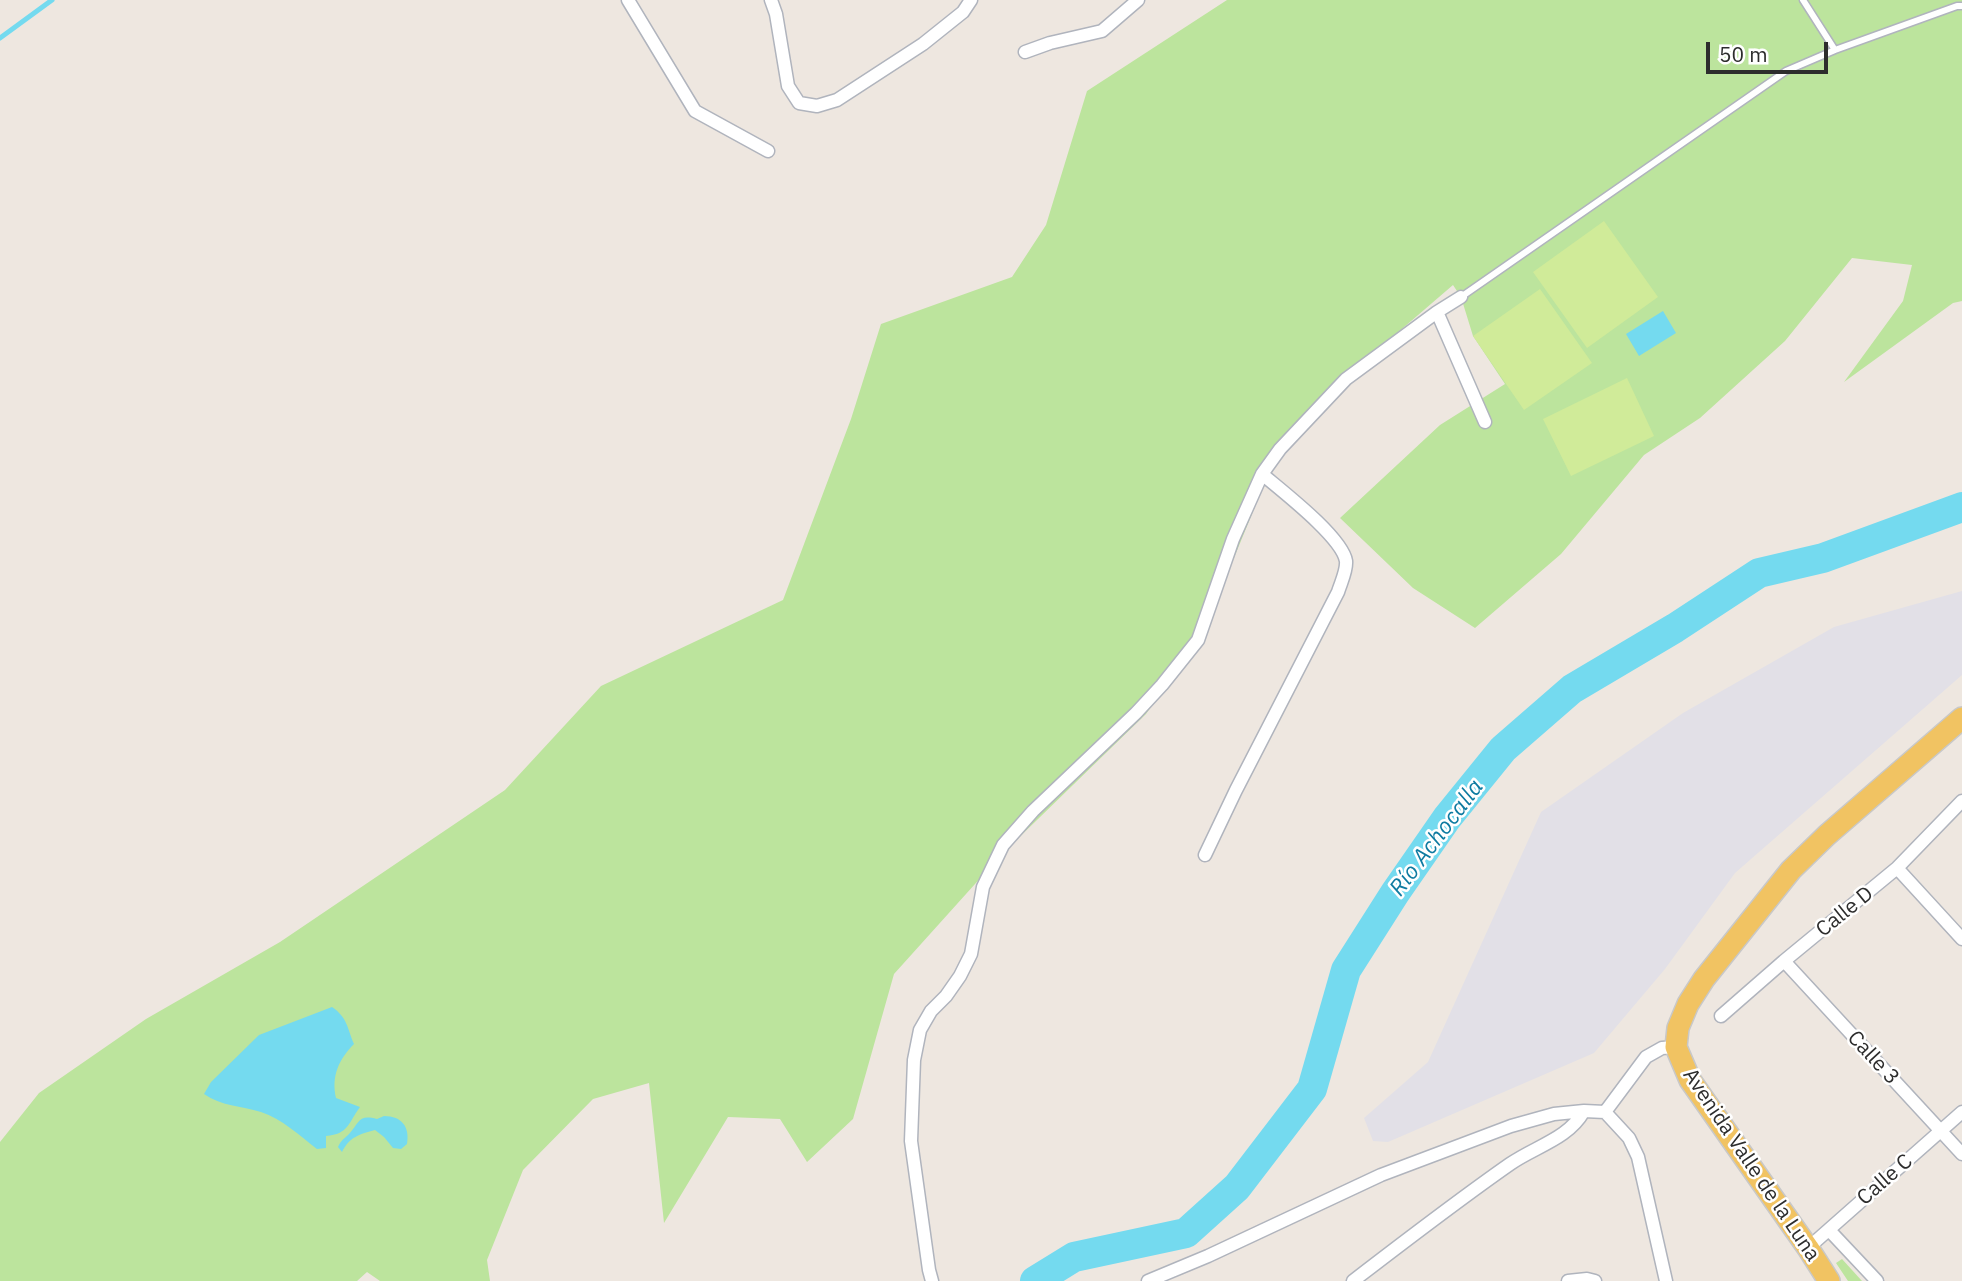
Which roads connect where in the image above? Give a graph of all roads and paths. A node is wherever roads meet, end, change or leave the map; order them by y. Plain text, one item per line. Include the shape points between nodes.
1 (628, 0) edge
2 (771, 0) edge
3 (971, 0) edge
4 (1138, 0) edge
5 (1803, 0) edge
6 (1960, 5) edge
7 (1835, 50) junction
8 (1025, 52) dead end
9 (768, 151) dead end
10 (1461, 297) joint
11 (1437, 312) junction
12 (1485, 422) dead end
13 (1262, 474) junction
14 (1962, 718) edge
15 (1962, 801) edge
16 (1205, 855) dead end
17 (1897, 869) junction
18 (1962, 939) edge
19 (1784, 961) junction
20 (1721, 1016) dead end
21 (1676, 1047) junction
22 (1584, 1111) junction
23 (1605, 1112) junction
24 (1962, 1112) edge
25 (1941, 1132) junction
26 (1962, 1154) edge
27 (1829, 1230) junction
28 (1808, 1248) junction
29 (932, 1281) edge
30 (1148, 1281) edge
31 (1353, 1281) edge
32 (1568, 1281) edge
33 (1595, 1281) edge
34 (1666, 1281) edge
35 (1829, 1281) edge
36 (1877, 1281) edge

1 - 9 street via 695,111
2 - 3 street via 788,86 799,103 817,106 837,100 923,44
4 - 8 street via 1102,31
5 - 7 lane
6 - 7 lane
7 - 10 lane via 1786,71
10 - 11 street
11 - 12 street
11 - 13 street via 1346,379
13 - 16 street via 1332,537 1344,552 1346,564 1338,592
13 - 29 street via 1233,539 1198,640 1163,685 1003,845 983,887 971,954 961,976 920,1030 914,1060 911,1141
14 - 21 main road via 1791,870 1704,979 1678,1028
15 - 17 street, Calle D
17 - 18 street
17 - 19 street, Calle D
19 - 20 street, Calle D
19 - 25 street, Calle 3
21 - 23 street via 1646,1057
21 - 28 main road, Avenida Valle de la Luna via 1690,1080
22 - 23 street
22 - 30 street via 1511,1126 1432,1155
22 - 31 street via 1567,1132 1514,1161
23 - 34 street via 1639,1157
24 - 25 street, Calle C
25 - 26 street, Calle 3
25 - 27 street, Calle C
27 - 28 street, Calle C
27 - 36 street
28 - 35 main road, Avenida Valle de la Luna
32 - 33 street

